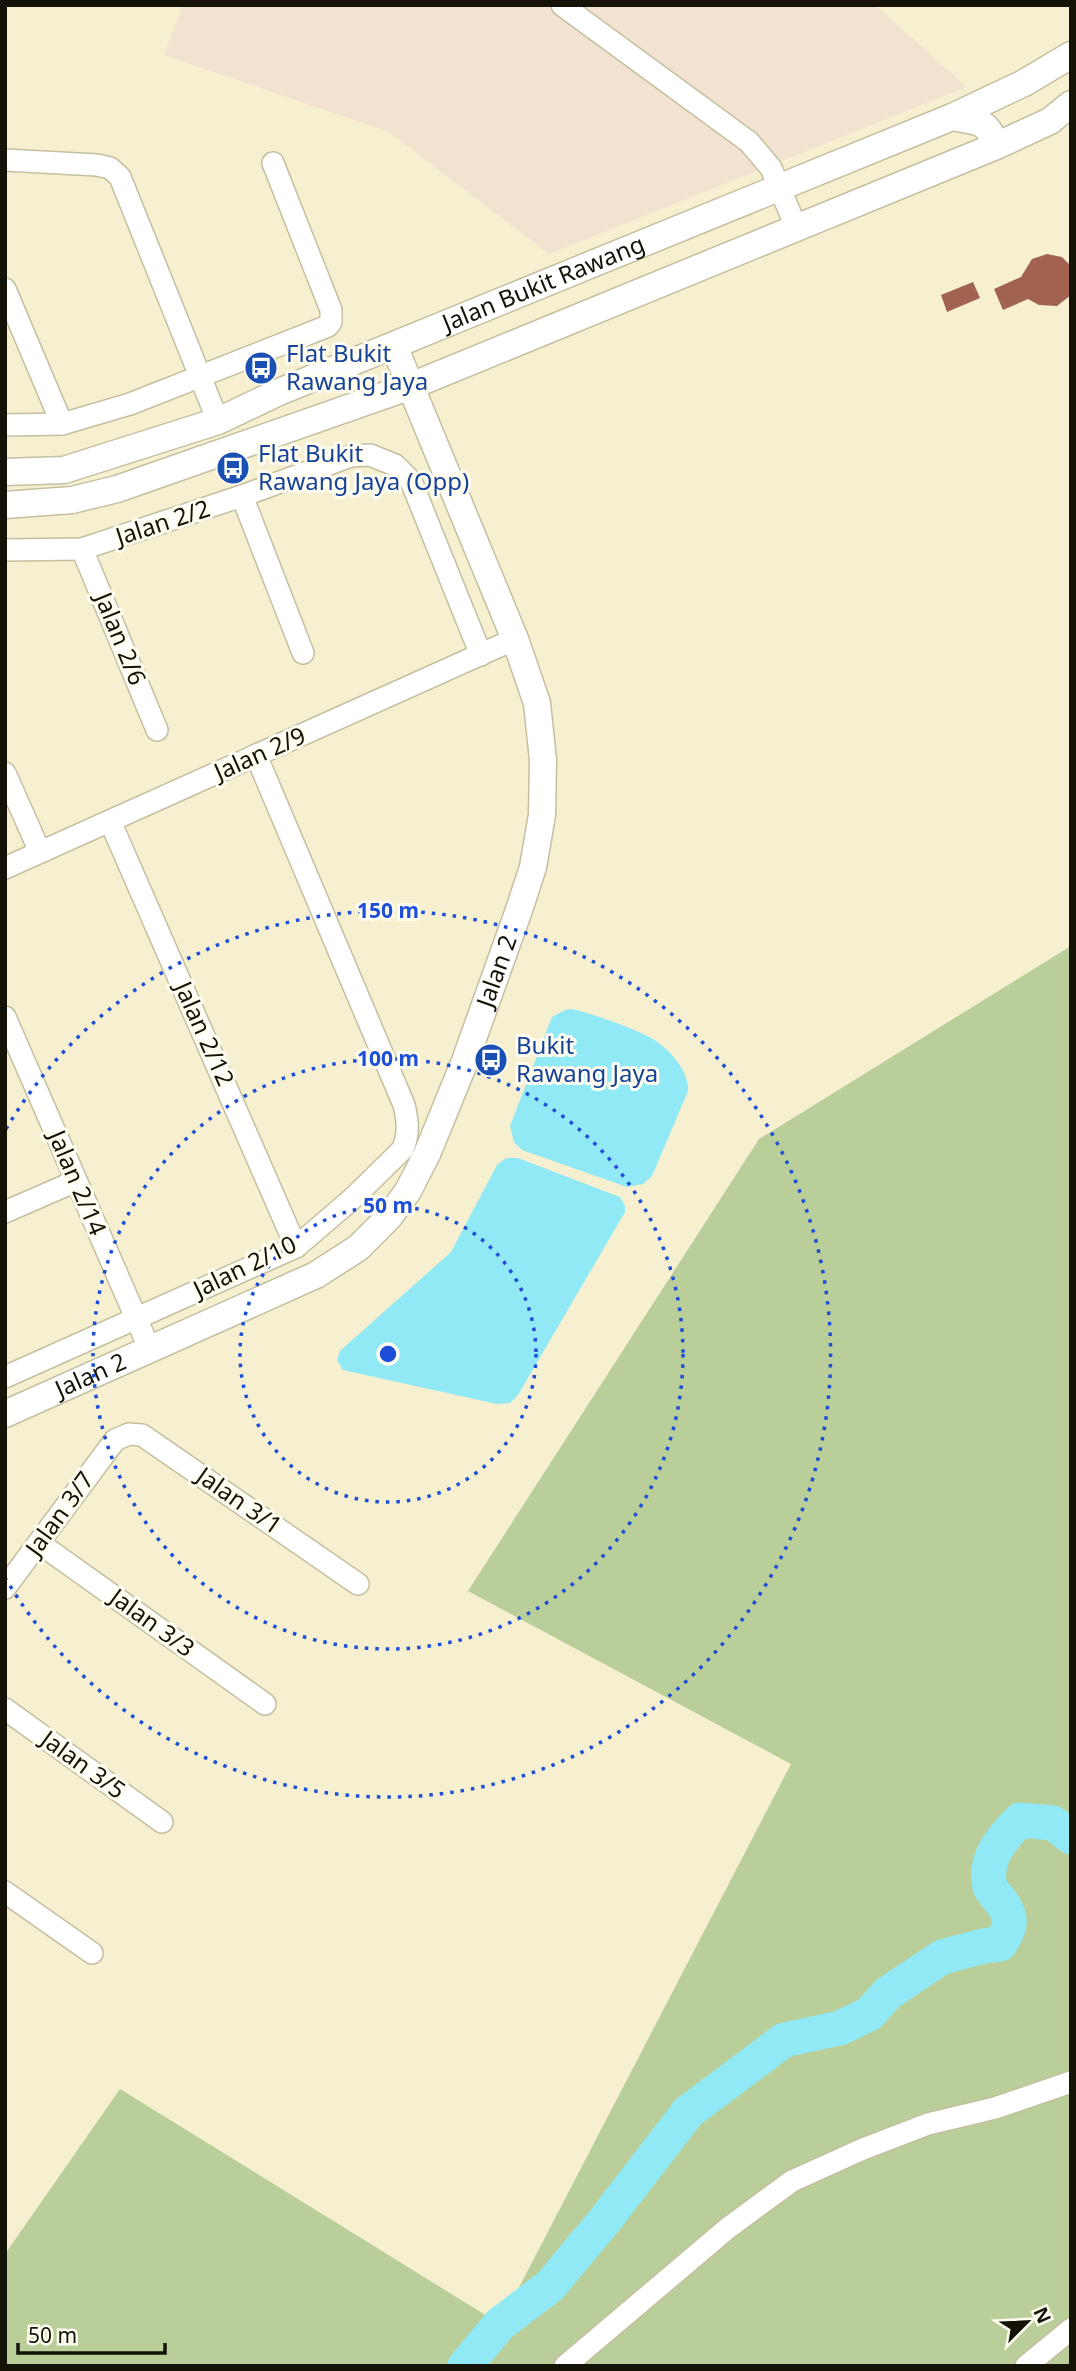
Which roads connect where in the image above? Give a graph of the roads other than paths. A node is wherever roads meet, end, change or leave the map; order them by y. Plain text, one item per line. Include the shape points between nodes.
1 (562, 5) edge
2 (1071, 55) edge
3 (1071, 104) edge
4 (952, 117) junction
5 (996, 146) junction
6 (5, 160) edge
7 (273, 163) dead end
8 (779, 187) junction
9 (797, 229) junction
10 (5, 289) edge
11 (394, 346) junction
12 (202, 377) junction
13 (411, 386) junction
14 (218, 421) junction
15 (62, 424) junction
16 (5, 425) edge
17 (5, 472) edge
18 (242, 496) junction
19 (5, 505) edge
20 (82, 549) junction
21 (5, 550) edge
22 (515, 639) junction
23 (303, 653) dead end
24 (481, 655) junction
25 (157, 730) dead end
26 (256, 755) junction
27 (5, 773) edge
28 (110, 821) junction
29 (40, 852) junction
30 (5, 868) edge
31 (8, 1030) edge
32 (76, 1181) junction
33 (5, 1212) edge
34 (296, 1247) junction
35 (136, 1318) junction
36 (150, 1350) junction
37 (5, 1377) edge
38 (5, 1414) edge
39 (115, 1440) joint
40 (39, 1543) junction
41 (358, 1584) dead end
42 (5, 1588) edge
43 (265, 1704) dead end
44 (5, 1709) edge
45 (162, 1822) dead end
46 (5, 1892) edge
47 (92, 1953) dead end
48 (1071, 2082) edge
49 (1071, 2329) edge
50 (565, 2366) edge
51 (1027, 2366) edge

1 - 8 street via 749,142 771,168
2 - 4 street, Jalan Bukit Rawang
3 - 5 street, Jalan Bukit Rawang via 1050,121
4 - 5 street via 982,123 991,130
4 - 8 street, Jalan Bukit Rawang
5 - 9 street, Jalan Bukit Rawang
6 - 12 street via 97,165 120,177
7 - 12 street via 331,310 331,321 323,330
8 - 9 street
8 - 11 street, Jalan Bukit Rawang
9 - 13 street, Jalan Bukit Rawang
10 - 15 street
11 - 13 street, Jalan 2
11 - 14 street, Jalan Bukit Rawang
12 - 14 street
12 - 15 street
13 - 19 street, Jalan Bukit Rawang via 117,489 72,500
13 - 22 street, Jalan 2
14 - 17 street, Jalan Bukit Rawang via 64,470
15 - 16 street
18 - 20 street, Jalan 2/2
18 - 23 street
18 - 24 street, Jalan 2/2 via 351,456 370,455 395,465 411,481
20 - 21 street, Jalan 2/2
20 - 25 street, Jalan 2/6
22 - 24 street, Jalan 2/9
22 - 36 street, Jalan 2 via 537,703 542,815 533,867 427,1154 389,1217 358,1248 316,1275
24 - 26 street, Jalan 2/9
26 - 28 street, Jalan 2/9
26 - 34 street, Jalan 2/10 via 408,1118 402,1149
27 - 29 street
28 - 29 street, Jalan 2/9
28 - 34 street, Jalan 2/12
29 - 30 street, Jalan 2/9
31 - 32 street, Jalan 2/14
32 - 33 street
32 - 35 street, Jalan 2/14
34 - 35 street, Jalan 2/10
35 - 36 street, Jalan 2/14
35 - 37 street, Jalan 2/10
36 - 38 street, Jalan 2
39 - 40 street, Jalan 3/7
39 - 41 street, Jalan 3/1 via 142,1435
40 - 42 street, Jalan 3/7
40 - 43 street, Jalan 3/3
44 - 45 street, Jalan 3/5
46 - 47 street
48 - 50 street via 995,2108 928,2124 792,2181 728,2228
49 - 51 street

